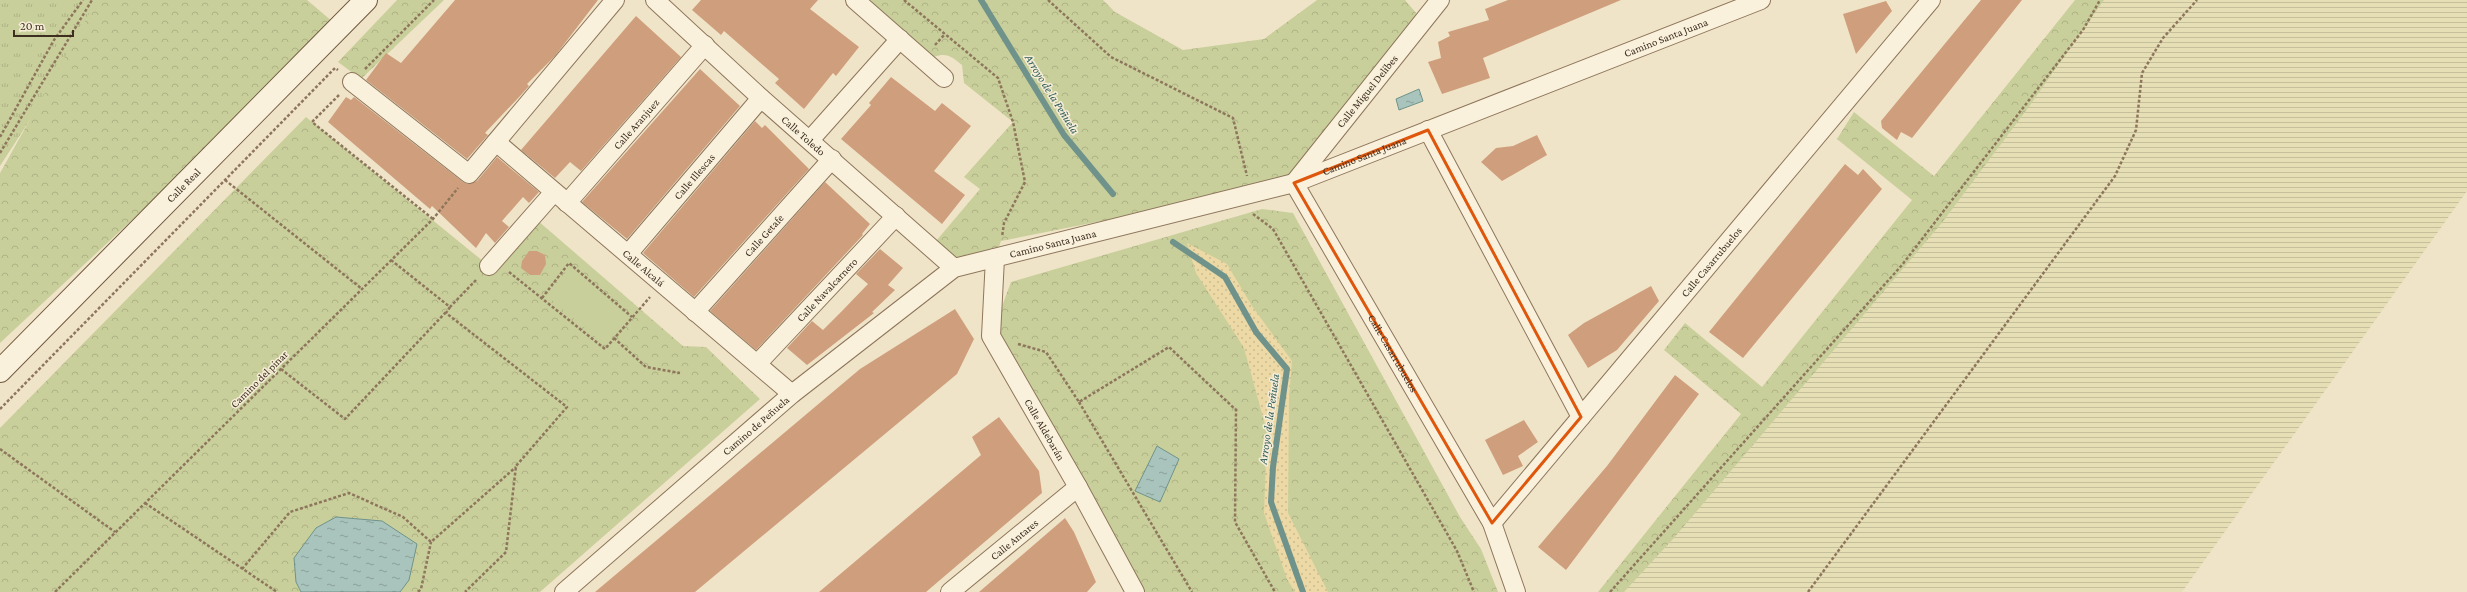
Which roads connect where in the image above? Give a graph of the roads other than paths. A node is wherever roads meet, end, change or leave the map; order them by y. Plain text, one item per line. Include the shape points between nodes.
1 (366, 0) edge
2 (615, 0) edge
3 (655, 0) edge
4 (855, 0) edge
5 (1440, 0) edge
6 (1761, 0) edge
7 (1931, 0) edge
8 (900, 39) junction
9 (705, 45) junction
10 (944, 78) dead end
11 (352, 82) road end
12 (761, 98) junction
13 (1428, 130) junction
14 (810, 140) junction
15 (496, 142) junction
16 (832, 159) junction
17 (1294, 183) junction
18 (561, 197) junction
19 (896, 216) junction
20 (628, 254) junction
21 (995, 258) junction
22 (492, 263) road end
23 (954, 268) junction
24 (695, 312) junction
25 (757, 364) junction
26 (0, 371) edge
27 (792, 394) junction
28 (1581, 417) junction
29 (1078, 487) junction
30 (1492, 523) junction
31 (564, 592) edge
32 (950, 592) edge
33 (1135, 592) edge
34 (1516, 592) edge

1 - 26 street, Calle Real
2 - 15 street
3 - 9 street, Calle Toledo
4 - 8 street
5 - 17 street, Calle Miguel Delibes
6 - 13 street, Camino Santa Juana
7 - 28 street, Calle Casarrubuelos
8 - 10 street
8 - 14 street
9 - 12 street, Calle Toledo
9 - 18 street, Calle Aranjuez
11 - 15 street via 469,174
12 - 14 street, Calle Toledo
12 - 20 street, Calle Illescas
13 - 17 street, Camino Santa Juana
13 - 28 street
14 - 16 street, Calle Toledo
15 - 18 street, Calle Alcalá
16 - 19 street, Calle Toledo
16 - 24 street, Calle Getafe
17 - 21 street, Camino Santa Juana
17 - 30 street, Calle Casarrubuelos
18 - 20 street, Calle Alcalá
18 - 22 street, Calle Aranjuez
19 - 23 street, Calle Toledo
19 - 25 street, Calle Navalcarnero
20 - 24 street, Calle Alcalá
21 - 23 street, Camino Santa Juana
21 - 29 street, Calle Aldebarán via 991,336
23 - 27 street, Camino de Peñuela
24 - 25 street, Calle Alcalá
25 - 27 street, Calle Alcalá
27 - 31 street, Camino de Peñuela
28 - 30 street, Calle Casarrubuelos
29 - 32 street, Calle Antares
29 - 33 street, Calle Aldebarán
30 - 34 street, Calle Casarrubuelos

